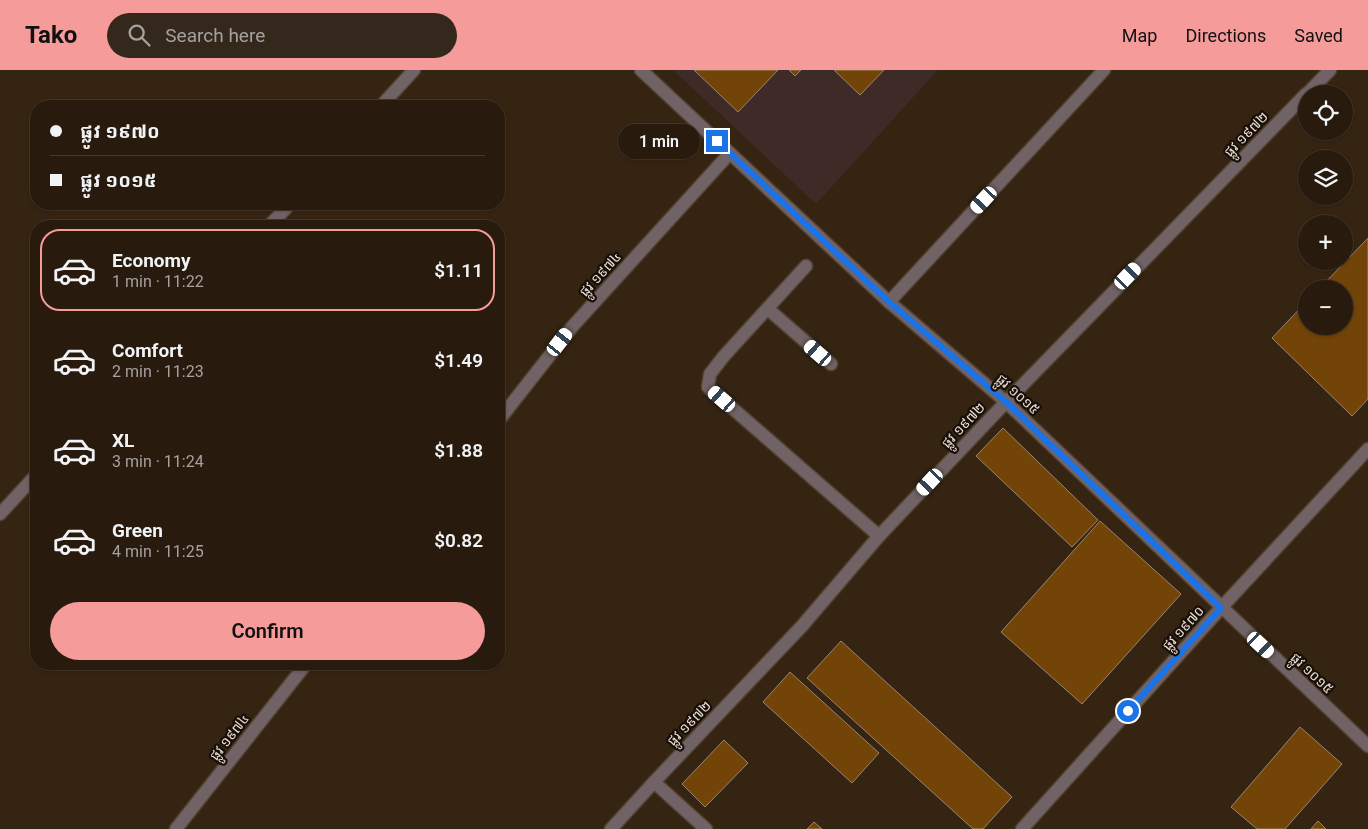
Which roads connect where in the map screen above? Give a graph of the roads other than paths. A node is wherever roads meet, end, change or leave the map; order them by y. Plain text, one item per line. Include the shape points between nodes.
1 (414, 70) edge
2 (641, 70) edge
3 (1104, 70) edge
4 (1330, 70) edge
5 (1316, 85) edge
6 (386, 100) edge
7 (1298, 103) edge
8 (730, 153) junction
9 (284, 210) edge
10 (275, 220) edge
11 (806, 266) dead end
12 (889, 302) junction
13 (768, 309) junction
14 (831, 364) dead end
15 (1006, 402) junction
16 (505, 412) edge
17 (1368, 449) edge
18 (30, 480) edge
19 (5, 501) edge
20 (0, 514) edge
21 (879, 536) junction
22 (1221, 608) junction
23 (301, 670) edge
24 (1368, 746) edge
25 (654, 782) junction
26 (176, 829) edge
27 (611, 829) edge
28 (706, 829) edge
29 (1022, 829) edge

1 - 6 street
2 - 8 street, ផ្លូវ ១០១៥
3 - 12 street
4 - 5 street, ផ្លូវ ១៩៧២
7 - 15 street, ផ្លូវ ១៩៧២
8 - 12 street, ផ្លូវ ១០១៥
8 - 16 street, ផ្លូវ ១៩៧៤ via 572,327
9 - 10 street
11 - 13 street
12 - 15 street, ផ្លូវ ១០១៥
13 - 14 street
13 - 21 street via 710,374 708,387
15 - 21 street, ផ្លូវ ១៩៧២
15 - 22 street, ផ្លូវ ១០១៥
17 - 22 street, ផ្លូវ ១៩៧០
18 - 19 street
19 - 20 street
21 - 25 street, ផ្លូវ ១៩៧២ via 802,626
22 - 24 street, ផ្លូវ ១០១៥
22 - 29 street, ផ្លូវ ១៩៧០
23 - 26 street, ផ្លូវ ១៩៧៤
25 - 27 street, ផ្លូវ ១៩៧២
25 - 28 street

